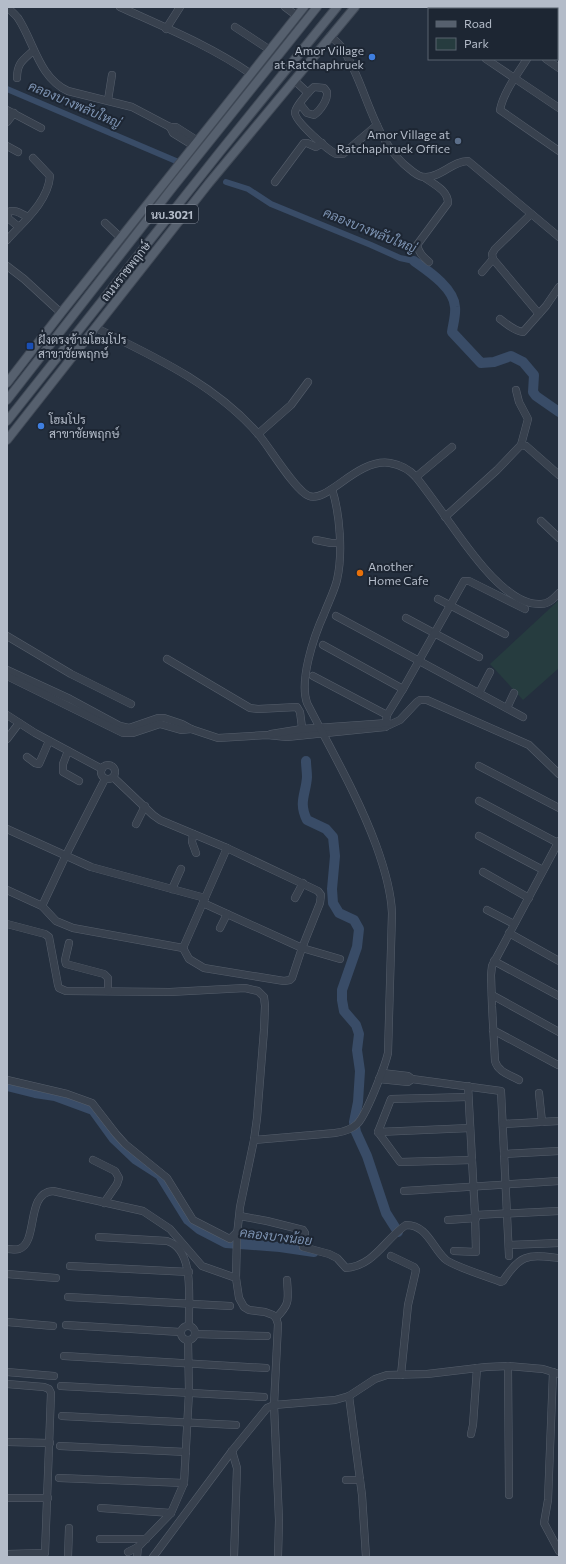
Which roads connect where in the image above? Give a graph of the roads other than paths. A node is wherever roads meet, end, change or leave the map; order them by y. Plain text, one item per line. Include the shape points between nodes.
1 (7, 7) edge
2 (120, 7) edge
3 (180, 7) edge
4 (285, 7) edge
5 (304, 7) edge
6 (317, 7) edge
7 (355, 7) edge
8 (337, 8) edge
9 (130, 9) edge
10 (297, 16) junction
11 (234, 27) dead end
12 (166, 28) junction
13 (330, 36) junction
14 (270, 50) junction
15 (34, 51) junction
16 (488, 60) edge
17 (526, 60) edge
18 (547, 60) edge
19 (559, 68) edge
20 (251, 74) junction
21 (112, 75) dead end
22 (17, 78) dead end
23 (515, 78) junction
24 (294, 80) junction
25 (308, 93) junction
26 (108, 100) junction
27 (300, 104) junction
28 (559, 108) edge
29 (7, 110) edge
30 (14, 114) junction
31 (7, 122) edge
32 (376, 125) junction
33 (42, 128) dead end
34 (322, 143) junction
35 (7, 146) edge
36 (194, 146) junction
37 (559, 151) edge
38 (18, 152) dead end
39 (220, 153) junction
40 (33, 158) dead end
41 (425, 177) junction
42 (275, 182) dead end
43 (173, 187) junction
44 (194, 203) junction
45 (531, 214) junction
46 (28, 217) junction
47 (105, 223) dead end
48 (18, 227) junction
49 (559, 237) edge
50 (121, 238) junction
51 (7, 240) edge
52 (493, 259) junction
53 (429, 262) dead end
54 (7, 266) edge
55 (482, 272) dead end
56 (559, 287) edge
57 (61, 313) junction
58 (539, 314) junction
59 (500, 319) dead end
60 (96, 328) junction
61 (57, 337) junction
62 (308, 382) dead end
63 (7, 385) edge
64 (516, 390) dead end
65 (7, 400) edge
66 (7, 421) edge
67 (258, 434) junction
68 (7, 440) edge
69 (521, 445) junction
70 (452, 447) dead end
71 (559, 475) edge
72 (416, 477) junction
73 (332, 489) junction
74 (445, 517) junction
75 (541, 521) dead end
76 (559, 538) edge
77 (316, 540) dead end
78 (339, 543) junction
79 (559, 593) edge
80 (438, 599) dead end
81 (449, 605) junction
82 (525, 609) dead end
83 (336, 616) dead end
84 (406, 618) dead end
85 (435, 633) junction
86 (505, 634) dead end
87 (7, 636) edge
88 (323, 645) dead end
89 (478, 657) dead end
90 (166, 659) dead end
91 (419, 661) junction
92 (7, 670) edge
93 (490, 672) dead end
94 (7, 676) edge
95 (313, 676) dead end
96 (404, 689) junction
97 (479, 693) junction
98 (514, 693) dead end
99 (69, 702) junction
100 (131, 704) dead end
101 (507, 708) junction
102 (7, 715) edge
103 (523, 717) dead end
104 (387, 722) junction
105 (19, 723) junction
106 (302, 732) junction
107 (323, 733) junction
108 (7, 739) edge
109 (49, 741) junction
110 (68, 751) junction
111 (27, 757) dead end
112 (479, 766) dead end
113 (102, 769) junction
114 (559, 774) edge
115 (113, 777) junction
116 (105, 779) junction
117 (79, 781) dead end
118 (479, 801) dead end
119 (145, 806) junction
120 (559, 808) edge
121 (136, 824) dead end
122 (7, 829) edge
123 (194, 834) junction
124 (479, 836) dead end
125 (558, 842) edge
126 (227, 848) junction
127 (196, 853) dead end
128 (66, 855) junction
129 (181, 869) dead end
130 (544, 870) junction
131 (483, 872) dead end
132 (303, 883) junction
133 (172, 889) junction
134 (7, 890) edge
135 (295, 898) dead end
136 (529, 898) junction
137 (204, 900) junction
138 (42, 906) junction
139 (487, 910) dead end
140 (227, 914) junction
141 (7, 924) edge
142 (514, 924) junction
143 (220, 928) dead end
144 (509, 933) junction
145 (69, 942) dead end
146 (183, 948) junction
147 (302, 948) junction
148 (340, 959) dead end
149 (494, 961) junction
150 (559, 961) edge
151 (108, 991) junction
152 (492, 995) junction
153 (559, 996) edge
154 (493, 1030) junction
155 (559, 1032) edge
156 (558, 1065) dead end
157 (380, 1076) junction
158 (7, 1080) edge
159 (519, 1080) dead end
160 (468, 1086) junction
161 (539, 1093) dead end
162 (468, 1097) junction
163 (559, 1121) edge
164 (542, 1122) junction
165 (503, 1124) junction
166 (470, 1128) junction
167 (378, 1132) junction
168 (254, 1140) junction
169 (559, 1151) edge
170 (504, 1154) junction
171 (93, 1160) dead end
172 (472, 1160) junction
173 (559, 1181) edge
174 (506, 1184) junction
175 (474, 1186) junction
176 (404, 1190) dead end
177 (104, 1203) junction
178 (559, 1211) edge
179 (507, 1213) junction
180 (240, 1216) junction
181 (476, 1217) junction
182 (448, 1220) dead end
183 (237, 1234) junction
184 (99, 1237) dead end
185 (559, 1243) edge
186 (509, 1246) junction
187 (7, 1249) edge
188 (454, 1251) dead end
189 (391, 1256) dead end
190 (509, 1256) dead end
191 (559, 1258) edge
192 (70, 1266) dead end
193 (189, 1272) junction
194 (7, 1274) edge
195 (56, 1278) dead end
196 (236, 1278) junction
197 (287, 1280) dead end
198 (68, 1297) dead end
199 (188, 1303) junction
200 (230, 1306) dead end
201 (276, 1318) junction
202 (7, 1322) edge
203 (66, 1325) dead end
204 (189, 1325) junction
205 (53, 1326) dead end
206 (180, 1332) junction
207 (195, 1334) junction
208 (267, 1336) dead end
209 (188, 1340) junction
210 (64, 1356) dead end
211 (189, 1363) junction
212 (508, 1366) junction
213 (266, 1368) dead end
214 (477, 1368) junction
215 (7, 1372) edge
216 (556, 1373) edge
217 (401, 1375) junction
218 (54, 1376) dead end
219 (7, 1384) edge
220 (61, 1386) dead end
221 (189, 1392) junction
222 (349, 1396) junction
223 (264, 1397) dead end
224 (274, 1405) junction
225 (62, 1416) dead end
226 (187, 1423) junction
227 (236, 1425) dead end
228 (471, 1434) dead end
229 (7, 1442) edge
230 (50, 1443) junction
231 (60, 1446) dead end
232 (232, 1451) junction
233 (186, 1452) junction
234 (59, 1478) dead end
235 (346, 1480) dead end
236 (360, 1480) junction
237 (184, 1483) junction
238 (509, 1495) dead end
239 (7, 1498) edge
240 (48, 1498) junction
241 (100, 1508) dead end
242 (171, 1513) junction
243 (69, 1528) dead end
244 (100, 1539) dead end
245 (146, 1539) junction
246 (138, 1548) junction
247 (559, 1551) edge
248 (7, 1554) edge
249 (126, 1554) edge
250 (68, 1557) edge
251 (137, 1557) edge
252 (153, 1557) edge
253 (234, 1557) edge
254 (278, 1557) edge
255 (366, 1557) edge

1 - 15 street via 18,18
2 - 9 street
3 - 12 street
4 - 10 street
5 - 10 main road, ถนนราชพฤกษ์ / นบ.3021
6 - 43 main road, ถนนราชพฤกษ์ / นบ.3021
7 - 13 main road, ถนนราชพฤกษ์ / นบ.3021
8 - 39 main road, ถนนราชพฤกษ์ / นบ.3021
9 - 12 street
10 - 14 main road, ถนนราชพฤกษ์ / นบ.3021
11 - 14 street
12 - 20 street via 230,60
13 - 24 main road, ถนนราชพฤกษ์ / นบ.3021
13 - 32 street via 344,50
14 - 20 main road, ถนนราชพฤกษ์ / นบ.3021
15 - 22 street via 19,64
15 - 26 street via 53,82 59,87
16 - 23 street
17 - 23 street
18 - 19 street
20 - 36 main road, ถนนราชพฤกษ์ / นบ.3021
21 - 26 street
23 - 28 street
23 - 37 street via 500,110
24 - 25 street
24 - 44 main road, ถนนราชพฤกษ์ / นบ.3021
25 - 27 street
25 - 27 street via 314,87 324,88 326,100 314,115
26 - 36 street via 132,107 170,127 173,133
27 - 34 street via 295,112 296,117
29 - 30 street
30 - 31 street
30 - 33 street
32 - 34 street via 343,154 332,152
32 - 41 street via 399,160 417,175
34 - 42 street via 316,147 304,143
35 - 38 street
36 - 43 main road
36 - 50 main road, ถนนราชพฤกษ์ / นบ.3021
39 - 44 main road
39 - 66 main road, ถนนราชพฤกษ์ / นบ.3021
40 - 46 street via 49,174 50,180 42,199
41 - 45 street via 468,161
41 - 53 street via 444,192 448,200 417,245 422,256
43 - 61 main road, ถนนราชพฤกษ์ / นบ.3021
44 - 60 main road, ถนนราชพฤกษ์ / นบ.3021
45 - 49 street
45 - 52 street via 495,249
46 - 48 street
46 - 48 street via 12,210 8,212 9,219
47 - 50 street
48 - 51 street
50 - 57 main road, ถนนราชพฤกษ์ / นบ.3021
52 - 55 street
52 - 58 street
54 - 57 street
56 - 58 street
57 - 63 main road, ถนนราชพฤกษ์ / นบ.3021
58 - 59 street via 523,332
60 - 67 street via 190,377 223,400
60 - 68 main road, ถนนราชพฤกษ์ / นบ.3021
61 - 63 main road via 44,344
61 - 65 main road, ถนนราชพฤกษ์ / นบ.3021
62 - 67 street via 290,404
64 - 69 street via 518,402 528,419
67 - 73 street via 293,482 308,496 316,496
69 - 71 street via 526,446
69 - 74 street
70 - 72 street
72 - 73 street via 400,466 375,463 360,469
72 - 74 street
73 - 78 street via 337,511
74 - 79 street via 481,566 508,591 537,604 549,602
75 - 76 street
77 - 78 street
78 - 107 street via 338,579 317,630 304,684 306,699
80 - 81 street
81 - 82 street via 461,583 469,581
81 - 85 street
81 - 86 street
83 - 91 street
84 - 85 street
85 - 89 street
85 - 91 street
87 - 100 street via 71,674
88 - 96 street
90 - 106 street via 250,708 297,707
91 - 96 street
91 - 97 street
92 - 99 street
93 - 97 street
94 - 99 street
95 - 104 street
96 - 104 street
97 - 101 street
98 - 101 street
99 - 106 street via 129,728 142,727 158,718 164,718 218,738
101 - 103 street
102 - 105 street
104 - 107 street
104 - 114 street via 400,720 417,702 427,700 523,742 533,748
105 - 108 street
105 - 109 street
106 - 107 street
107 - 157 street via 370,829 392,901 388,1053
109 - 110 street
109 - 111 street via 39,764
110 - 113 street
110 - 117 street via 63,772
112 - 120 street
113 - 115 street via 105,766 111,767 115,772
113 - 116 street via 101,774
115 - 116 street
115 - 119 street
116 - 128 street
118 - 125 street
119 - 121 street
119 - 123 street via 160,820
122 - 128 street
123 - 126 street
123 - 127 street via 192,842
124 - 130 street
125 - 130 street
126 - 132 street
126 - 137 street
128 - 133 street via 91,867
128 - 138 street
129 - 133 street
130 - 136 street
131 - 136 street
132 - 135 street
132 - 147 street via 318,891 321,899
133 - 137 street
134 - 138 street
136 - 142 street
137 - 140 street
137 - 146 street
138 - 146 street via 52,918 73,928
139 - 142 street
140 - 143 street
140 - 147 street
141 - 151 street via 49,937 58,985 62,990
142 - 144 street
144 - 149 street
144 - 150 street
145 - 151 street via 66,964 104,974 108,978
146 - 147 street via 189,959 204,968 284,981 292,978
147 - 148 street
149 - 152 street via 491,975
149 - 153 street
151 - 168 street via 170,992 245,988 261,993 265,1001 265,1014
152 - 154 street
152 - 155 street
154 - 156 street
154 - 159 street via 496,1067
157 - 160 street via 408,1076 412,1079
157 - 168 street via 364,1114 350,1129 335,1133
158 - 183 street via 68,1094 92,1103 125,1144 167,1178 193,1220 230,1239
160 - 162 street
160 - 165 street via 501,1091
161 - 164 street
162 - 166 street
162 - 167 street via 391,1099
163 - 164 street
164 - 165 street
165 - 170 street
166 - 167 street
166 - 172 street
167 - 172 street via 400,1162
168 - 180 street via 241,1198
169 - 170 street
170 - 174 street
171 - 177 street via 115,1171 119,1178
172 - 175 street
173 - 174 street
174 - 175 street
174 - 179 street
175 - 176 street
175 - 181 street
177 - 187 street via 53,1191 44,1193 38,1201 24,1245 20,1248
177 - 196 street via 149,1214 177,1236 202,1266
178 - 179 street
179 - 181 street
179 - 186 street
180 - 183 street
180 - 191 street via 303,1230 304,1247 337,1258 346,1268 369,1260 406,1225 425,1232 446,1260 500,1282 515,1265 529,1257
181 - 182 street
181 - 188 street via 476,1252
183 - 196 street
184 - 193 street via 171,1242 184,1258
185 - 186 street
186 - 190 street
189 - 217 street via 416,1270 408,1305
192 - 193 street
193 - 199 street
194 - 195 street
196 - 201 street via 239,1298 244,1307 270,1313
197 - 201 street via 288,1302
198 - 199 street
199 - 200 street
199 - 204 street
201 - 224 street via 279,1331
202 - 205 street
203 - 206 street
204 - 206 street
204 - 207 street via 193,1327
206 - 209 street via 184,1339
207 - 208 street
207 - 209 street
209 - 211 street
210 - 211 street
211 - 213 street
211 - 221 street
212 - 214 street
212 - 216 street via 543,1369
212 - 238 street
214 - 217 street
214 - 228 street
215 - 218 street
216 - 247 street via 548,1500 544,1523
217 - 222 street via 382,1376
219 - 230 street via 49,1389
220 - 221 street
221 - 223 street
221 - 226 street
222 - 224 street via 335,1400
222 - 236 street
224 - 232 street via 262,1413
224 - 254 street
225 - 226 street
226 - 227 street
226 - 233 street
229 - 230 street
230 - 240 street
231 - 233 street
232 - 252 street
232 - 253 street via 237,1468
233 - 237 street
234 - 237 street
235 - 236 street
236 - 255 street
237 - 242 street
239 - 240 street
240 - 248 street via 46,1553
241 - 242 street
242 - 245 street
243 - 250 street
244 - 245 street
245 - 246 street
246 - 249 street
246 - 251 street

